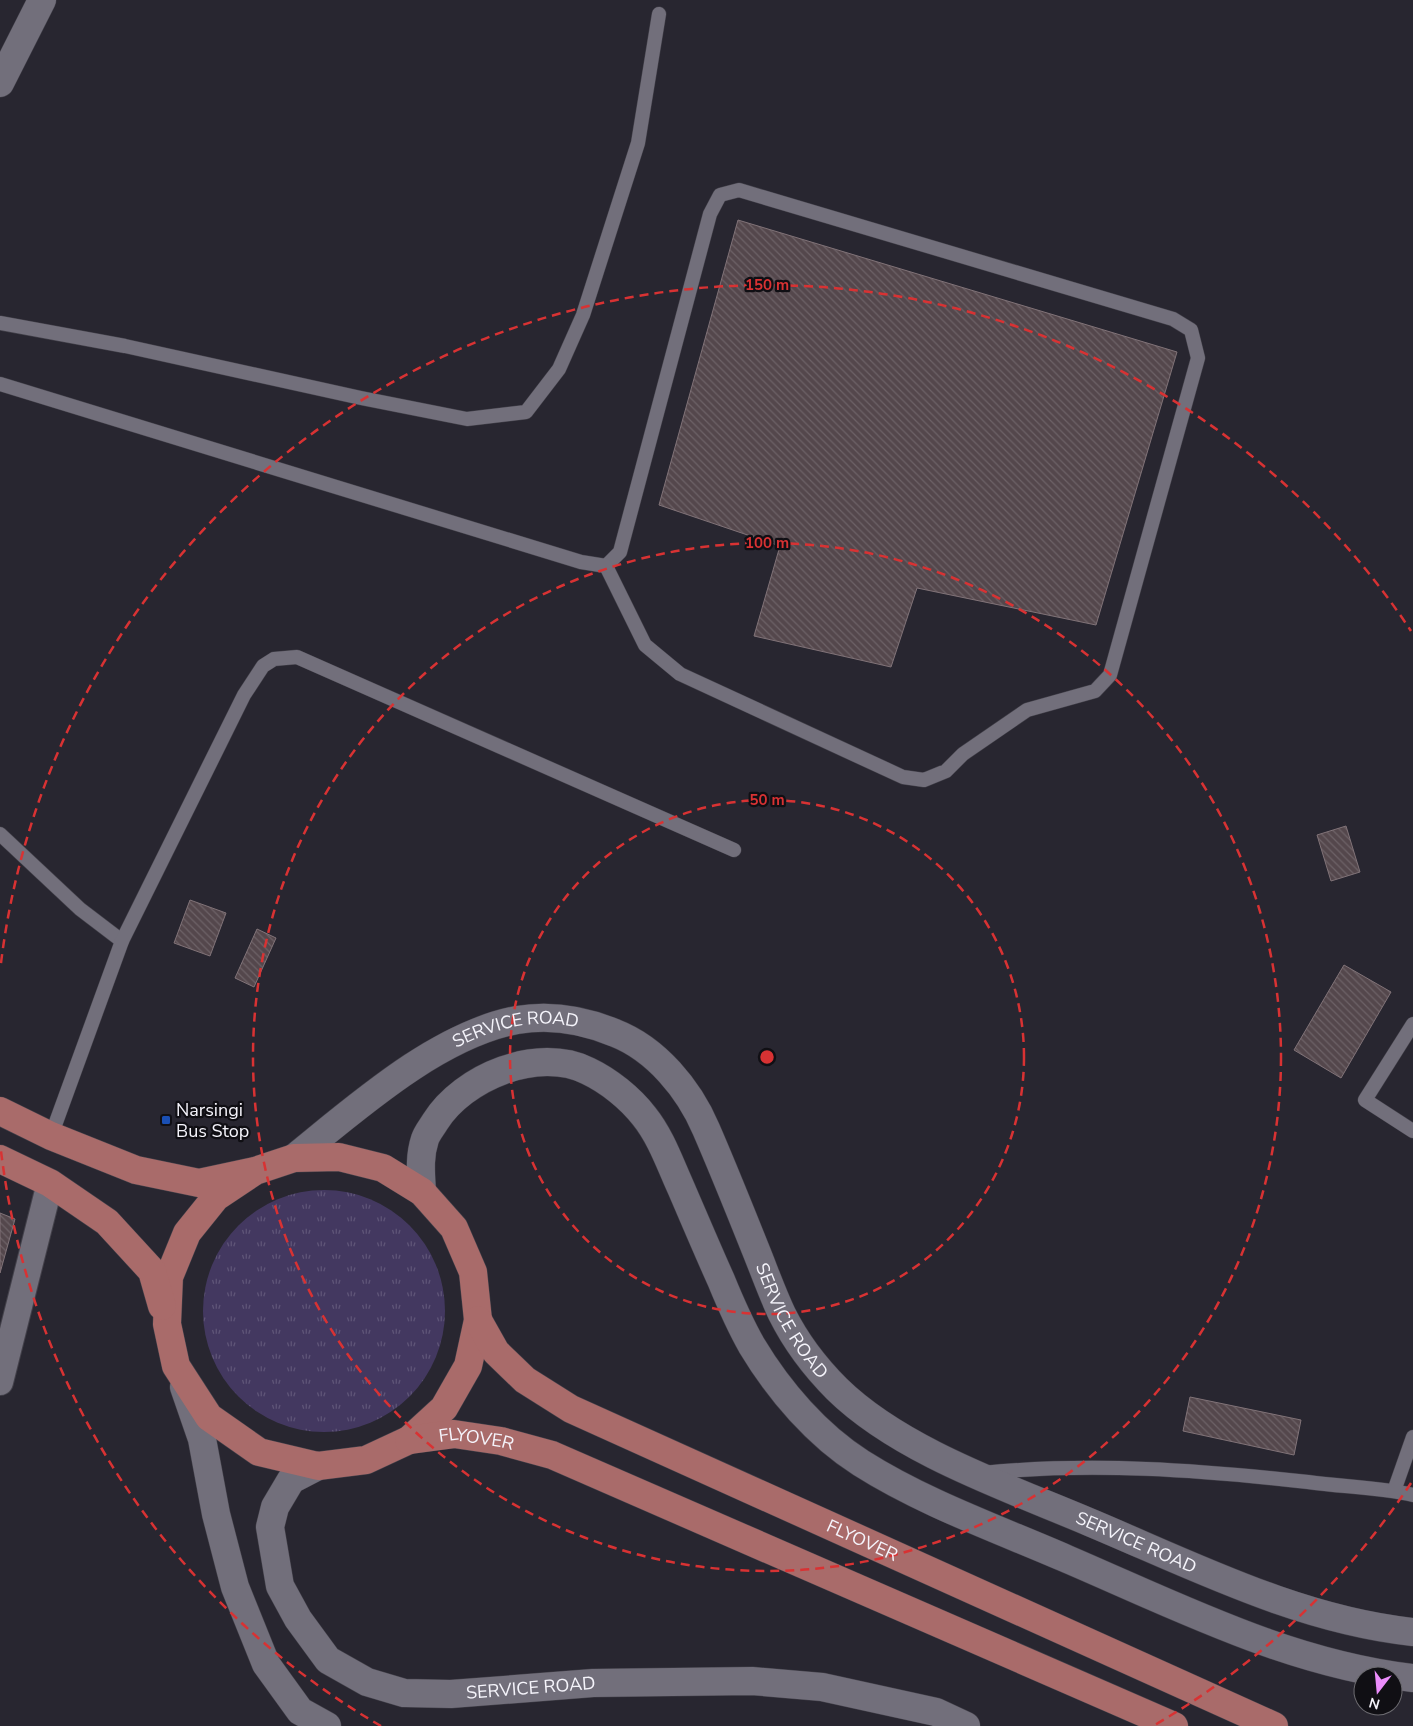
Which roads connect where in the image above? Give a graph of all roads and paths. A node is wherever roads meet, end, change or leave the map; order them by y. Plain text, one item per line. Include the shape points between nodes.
1 (42, 0) edge
2 (659, 14) dead end
3 (0, 83) edge
4 (0, 323) edge
5 (0, 384) edge
6 (606, 566) junction
7 (0, 834) edge
8 (734, 850) dead end
9 (122, 941) junction
10 (1413, 1024) edge
11 (0, 1111) edge
12 (1413, 1131) edge
13 (51, 1136) junction
14 (294, 1158) junction
15 (0, 1159) edge
16 (255, 1171) junction
17 (50, 1183) junction
18 (422, 1192) junction
19 (478, 1320) junction
20 (167, 1324) junction
21 (176, 1366) junction
22 (0, 1382) edge
23 (1413, 1436) edge
24 (409, 1440) junction
25 (318, 1466) junction
26 (975, 1474) junction
27 (1394, 1491) junction
28 (1413, 1495) edge
29 (1413, 1632) edge
30 (1413, 1678) edge
31 (327, 1726) edge
32 (966, 1726) edge
33 (1174, 1726) edge
34 (1274, 1726) edge

1 - 3 main road
2 - 4 lane via 638,143 586,306 559,369 526,412 467,419 125,346
5 - 6 lane via 581,562
6 - 6 lane via 645,645 680,674 903,777 924,780 946,770 963,754 1027,710 1096,691 1110,675 1198,358 1191,330 1173,319 739,190 720,195 710,214 620,552
7 - 9 lane via 80,909
8 - 9 lane via 297,657 274,659 263,666 244,695
9 - 13 lane
10 - 12 lane via 1365,1100
11 - 13 main road
13 - 16 main road via 136,1170 199,1182
14 - 16 main road
14 - 18 main road via 339,1157 383,1168
14 - 26 main road, SERVICE ROAD via 404,1072 486,1028 520,1020 557,1018 591,1023 628,1038 660,1062 686,1092 705,1124 782,1313 804,1351 838,1390 879,1423
15 - 17 main road
16 - 20 main road via 216,1197 186,1233 170,1277
17 - 20 main road via 107,1222 152,1271
17 - 22 street
18 - 19 main road via 454,1228 473,1272
18 - 30 main road, SERVICE ROAD via 420,1165 426,1138 442,1112 464,1090 491,1075 522,1065 555,1061 586,1069 616,1088 654,1131 731,1304 748,1338 784,1392 820,1431 859,1462 906,1489 1271,1645 1340,1666
19 - 24 main road via 468,1366 454,1391 444,1408
19 - 34 main road, FLYOVER via 496,1352 525,1380 571,1409
20 - 21 main road
21 - 25 main road via 209,1417 258,1452
21 - 31 main road via 202,1439 216,1514 235,1587 266,1664 300,1711
23 - 27 lane
24 - 25 main road via 366,1460
24 - 33 main road, FLYOVER via 454,1434 501,1441 552,1455
25 - 32 main road, SERVICE ROAD via 291,1480 275,1507 270,1527 280,1586 298,1619 328,1660 367,1682 404,1693 451,1694 593,1683 769,1683 822,1687 936,1712
26 - 27 lane via 1033,1468 1120,1467
26 - 29 main road, SERVICE ROAD via 1289,1604 1344,1621
27 - 28 lane

